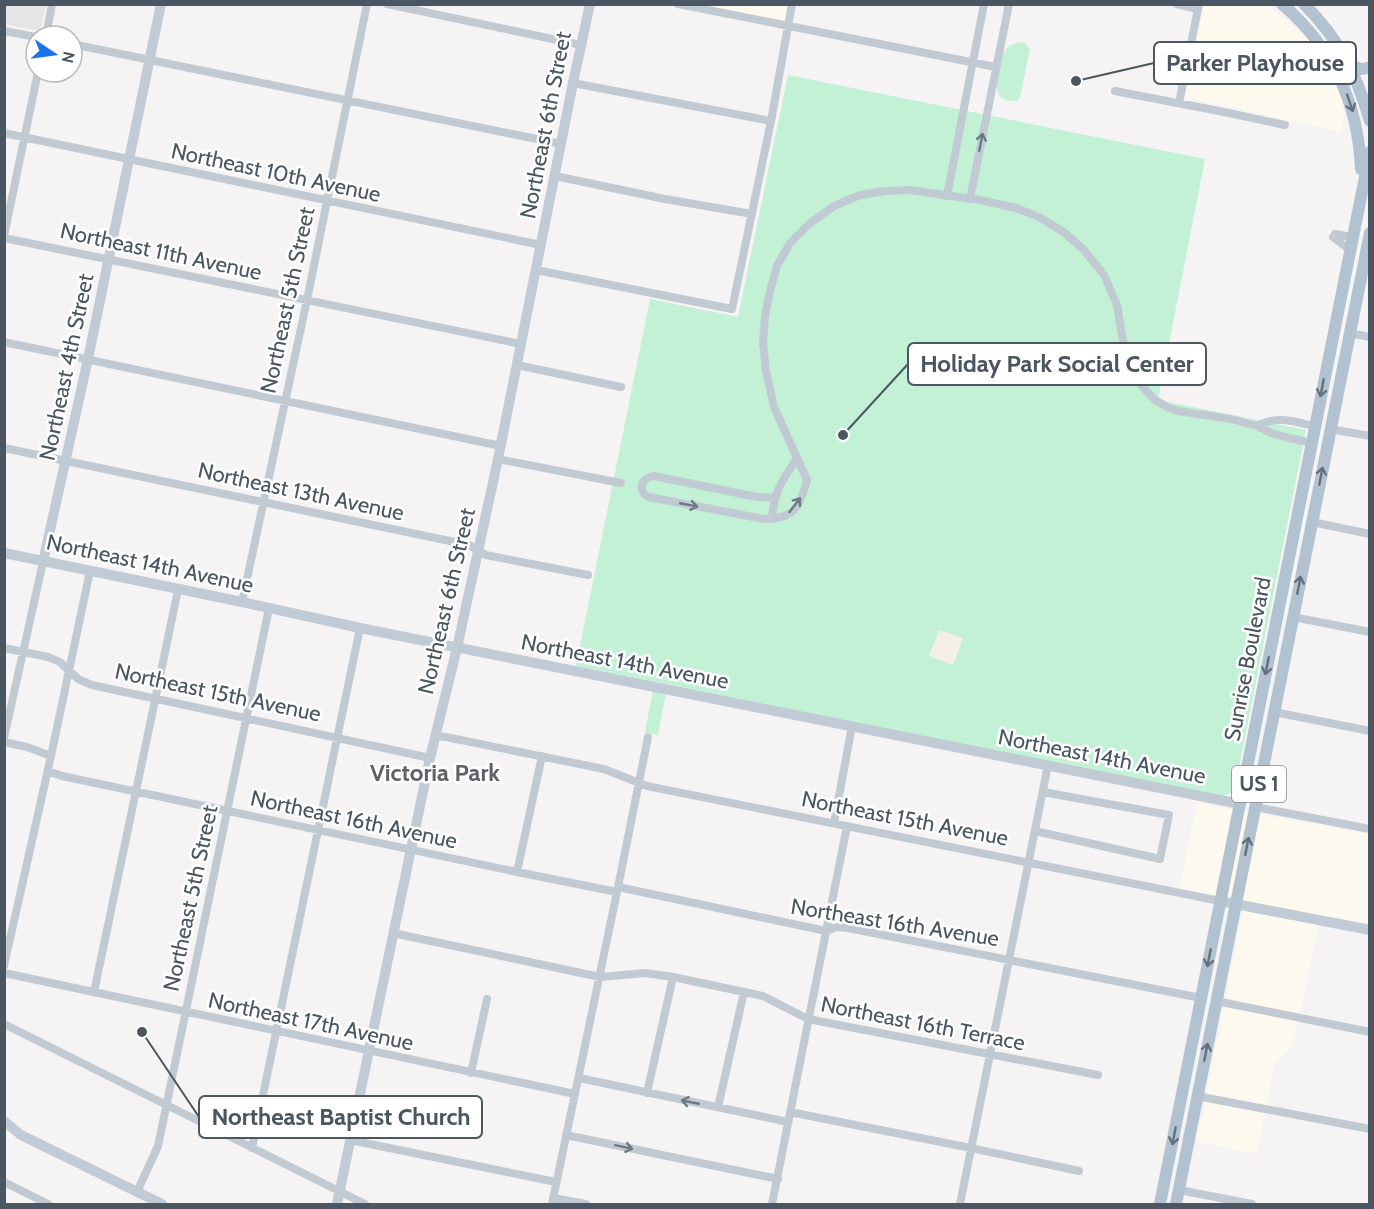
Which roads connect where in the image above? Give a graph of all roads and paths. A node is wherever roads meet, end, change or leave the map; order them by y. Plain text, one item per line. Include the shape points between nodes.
1 (52, 4) edge
2 (161, 4) edge
3 (367, 4) edge
4 (387, 4) edge
5 (590, 4) edge
6 (678, 4) edge
7 (792, 4) edge
8 (984, 4) edge
9 (1009, 4) edge
10 (1177, 4) edge
11 (1282, 4) edge
12 (1304, 4) edge
13 (1199, 7) edge
14 (48, 24) edge
15 (788, 26) junction
16 (4, 31) edge
17 (24, 35) edge
18 (581, 45) junction
19 (84, 47) edge
20 (149, 60) junction
21 (1347, 60) junction
22 (972, 62) junction
23 (996, 67) junction
24 (1370, 67) edge
25 (573, 83) junction
26 (35, 84) edge
27 (1115, 91) dead end
28 (348, 101) junction
29 (1179, 103) junction
30 (771, 120) junction
31 (1370, 121) edge
32 (1285, 125) dead end
33 (4, 133) edge
34 (24, 137) junction
35 (561, 144) junction
36 (1370, 152) edge
37 (129, 159) junction
38 (555, 176) junction
39 (1361, 191) junction
40 (947, 196) junction
41 (970, 199) junction
42 (327, 201) junction
43 (752, 214) junction
44 (4, 237) edge
45 (1369, 238) edge
46 (1351, 244) junction
47 (541, 245) junction
48 (109, 258) junction
49 (536, 270) junction
50 (307, 300) junction
51 (1333, 331) junction
52 (1349, 333) junction
53 (1370, 337) edge
54 (4, 342) edge
55 (521, 344) junction
56 (1345, 356) junction
57 (88, 359) junction
58 (517, 365) junction
59 (621, 387) dead end
60 (285, 401) junction
61 (1257, 426) junction
62 (1315, 426) junction
63 (1330, 429) junction
64 (1370, 436) edge
65 (1311, 443) junction
66 (501, 446) junction
67 (4, 448) edge
68 (1326, 453) junction
69 (797, 458) junction
70 (498, 459) junction
71 (66, 461) junction
72 (789, 471) junction
73 (806, 476) junction
74 (621, 483) dead end
75 (775, 498) junction
76 (264, 502) junction
77 (772, 519) junction
78 (1312, 522) junction
79 (1370, 534) edge
80 (478, 550) junction
81 (4, 553) edge
82 (43, 562) junction
83 (90, 571) junction
84 (588, 576) dead end
85 (178, 590) junction
86 (1282, 590) junction
87 (242, 602) junction
88 (269, 608) junction
89 (1293, 617) junction
90 (360, 628) junction
91 (1370, 632) edge
92 (4, 648) edge
93 (457, 648) junction
94 (23, 652) junction
95 (68, 671) junction
96 (155, 698) junction
97 (1274, 712) junction
98 (246, 718) junction
99 (852, 726) junction
100 (1370, 731) edge
101 (435, 736) junction
102 (648, 737) dead end
103 (4, 738) edge
104 (337, 738) junction
105 (4, 742) edge
106 (51, 756) junction
107 (542, 756) junction
108 (430, 758) junction
109 (1048, 765) junction
110 (48, 771) junction
111 (639, 782) junction
112 (137, 791) junction
113 (1042, 792) junction
114 (1240, 804) junction
115 (1255, 807) junction
116 (226, 810) junction
117 (834, 823) junction
118 (847, 826) junction
119 (1370, 829) edge
120 (319, 830) junction
121 (1035, 831) junction
122 (410, 849) junction
123 (1029, 863) junction
124 (517, 872) junction
125 (618, 890) junction
126 (1220, 901) junction
127 (1236, 904) junction
128 (1370, 930) edge
129 (826, 931) junction
130 (393, 933) junction
131 (1008, 959) junction
132 (4, 966) edge
133 (4, 973) edge
134 (600, 977) junction
135 (673, 977) junction
136 (94, 992) junction
137 (744, 992) junction
138 (1201, 998) junction
139 (487, 999) dead end
140 (1216, 1001) junction
141 (185, 1012) junction
142 (808, 1019) junction
143 (4, 1024) edge
144 (276, 1031) junction
145 (1370, 1032) edge
146 (369, 1051) junction
147 (990, 1053) junction
148 (471, 1073) junction
149 (1098, 1075) dead end
150 (579, 1078) junction
151 (1182, 1092) junction
152 (647, 1093) junction
153 (575, 1094) junction
154 (1197, 1096) junction
155 (166, 1104) junction
156 (718, 1107) junction
157 (790, 1112) junction
158 (1194, 1113) junction
159 (4, 1120) edge
160 (788, 1122) junction
161 (1370, 1129) edge
162 (567, 1135) junction
163 (350, 1140) junction
164 (252, 1148) junction
165 (971, 1148) junction
166 (1079, 1171) dead end
167 (777, 1179) junction
168 (4, 1182) edge
169 (556, 1182) junction
170 (1179, 1190) junction
171 (137, 1192) junction
172 (339, 1192) junction
173 (553, 1201) edge
174 (48, 1204) edge
175 (162, 1204) edge
176 (337, 1204) edge
177 (365, 1204) edge
178 (586, 1204) edge
179 (772, 1204) edge
180 (960, 1204) edge
181 (1160, 1204) edge
182 (1176, 1204) edge
183 (1252, 1204) edge

1 - 14 street
2 - 20 street, Northeast 4th Street
3 - 28 street, Northeast 5th Street
4 - 18 street
5 - 18 street, Northeast 6th Street
6 - 15 street
7 - 15 street
8 - 22 street
9 - 23 street
10 - 13 street
11 -> 39 main road, US 1 via 1316,39 1346,92 1358,132
12 - 21 main road via 1332,35
13 - 29 street
15 - 22 street
15 - 30 street
16 - 17 street
18 - 25 street, Northeast 6th Street
19 - 20 street
20 - 28 street
20 - 37 street, Northeast 4th Street
21 - 24 main road via 1359,69
21 - 31 main road
22 - 23 street
22 - 40 street
41 -> 23 street
25 - 30 street
25 - 35 street, Northeast 6th Street
26 - 34 street
27 - 29 street
28 - 35 street
28 - 42 street, Northeast 5th Street
29 - 32 street
30 - 43 street
33 - 34 street, Northeast 10th Avenue
34 - 37 street, Northeast 10th Avenue
34 - 44 street
35 - 38 street, Northeast 6th Street
36 - 39 main road
37 - 42 street, Northeast 10th Avenue
37 - 48 street, Northeast 4th Street
38 - 43 street
38 - 47 street, Northeast 6th Street
39 - 46 main road, Sunrise Boulevard / US 1
40 - 41 street
40 - 69 street via 897,190 861,195 834,206 790,243 777,266 770,291 764,343 774,407
41 - 61 street via 1039,217 1083,249 1104,275 1117,305 1124,347 1138,382 1155,400 1179,411
42 - 47 street, Northeast 10th Avenue
42 - 50 street, Northeast 5th Street
43 - 49 street via 732,309
44 - 48 street, Northeast 11th Avenue
45 - 52 main road, Sunrise Boulevard / US 1
46 - 46 street via 1334,235
46 - 51 main road, Sunrise Boulevard / US 1
47 - 49 street, Northeast 6th Street
48 - 50 street, Northeast 11th Avenue
48 - 57 street, Northeast 4th Street
49 - 55 street, Northeast 6th Street
50 - 55 street, Northeast 11th Avenue
50 - 60 street, Northeast 5th Street
51 - 56 main road
51 -> 62 main road, Sunrise Boulevard / US 1
52 - 53 street
52 - 56 main road, Sunrise Boulevard / US 1
54 - 57 street
55 - 58 street, Northeast 6th Street
56 - 63 main road, Sunrise Boulevard / US 1
57 - 60 street
57 - 71 street, Northeast 4th Street
58 - 59 street
58 - 66 street, Northeast 6th Street
60 - 66 street
60 - 76 street, Northeast 5th Street
61 - 62 street via 1281,419
61 - 65 street
62 - 65 main road, Sunrise Boulevard / US 1
62 - 68 main road
63 - 64 street
63 - 68 main road, Sunrise Boulevard / US 1
65 - 86 main road, Sunrise Boulevard / US 1
66 - 70 street, Northeast 6th Street
67 - 71 street, Northeast 13th Avenue
78 -> 68 main road, Sunrise Boulevard / US 1
69 - 72 street
69 - 73 street
70 - 74 street
70 - 80 street, Northeast 6th Street
71 - 76 street, Northeast 13th Avenue
71 - 82 street, Northeast 4th Street
72 - 73 street
72 - 75 street
77 -> 73 street via 783,518 795,509
75 - 77 street
75 -> 77 street via 654,476 646,478 641,490 648,497
76 - 80 street, Northeast 13th Avenue via 470,545
76 - 87 street, Northeast 5th Street
78 - 79 street
89 -> 78 main road, Sunrise Boulevard / US 1
80 - 84 street, Northeast 13th Avenue via 486,555
80 - 93 street, Northeast 6th Street
81 - 82 street, Northeast 14th Avenue
82 - 83 street, Northeast 14th Avenue
82 - 94 street, Northeast 4th Street
83 - 85 street, Northeast 14th Avenue
83 - 95 street
85 - 87 street, Northeast 14th Avenue
85 - 96 street
86 - 89 main road via 1285,606
86 -> 114 main road, Sunrise Boulevard / US 1
87 - 88 street, Northeast 14th Avenue
88 - 90 street, Northeast 14th Avenue
88 - 98 street, Northeast 5th Street
89 - 91 street
89 - 97 main road, Sunrise Boulevard / US 1
90 - 93 street, Northeast 14th Avenue
90 - 104 street
92 - 94 street, Northeast 15th Avenue
93 - 99 street, Northeast 14th Avenue
93 - 101 street, Northeast 6th Street
94 - 95 street, Northeast 15th Avenue via 60,662
94 - 103 street, Northeast 4th Street
95 - 96 street, Northeast 15th Avenue via 92,685
95 - 106 street
96 - 98 street, Northeast 15th Avenue
96 - 112 street
97 - 100 street
97 - 115 main road, Sunrise Boulevard / US 1
98 - 104 street, Northeast 15th Avenue
98 - 116 street, Northeast 5th Street
99 - 109 street, Northeast 14th Avenue
99 - 117 street
101 - 107 street, Northeast 15th Avenue
101 - 108 street, Northeast 6th Street
102 - 111 street
104 - 108 street, Northeast 15th Avenue
104 - 120 street
105 - 106 street
106 - 110 street
107 - 111 street, Northeast 15th Avenue via 604,769
107 - 124 street
108 - 122 street, Northeast 6th Street
109 - 113 street
109 - 114 street, Northeast 14th Avenue
110 - 112 street, Northeast 16th Avenue
110 - 132 street
111 - 117 street, Northeast 15th Avenue
111 - 125 street
112 - 116 street, Northeast 16th Avenue
112 - 136 street
113 - 121 street
113 - 121 street via 1168,815 1160,859
114 - 126 main road, Sunrise Boulevard / US 1
115 - 119 street
127 -> 115 main road, Sunrise Boulevard / US 1
116 - 120 street, Northeast 16th Avenue
116 - 141 street, Northeast 5th Street
117 - 118 street, Northeast 15th Avenue
118 - 123 street, Northeast 15th Avenue
118 - 129 street
120 - 122 street, Northeast 16th Avenue
120 - 144 street
121 - 123 street
122 - 124 street, Northeast 16th Avenue
122 - 130 street, Northeast 6th Street
123 - 126 street, Northeast 15th Avenue
123 - 131 street
124 - 125 street, Northeast 16th Avenue
125 - 129 street, Northeast 16th Avenue
125 - 134 street
126 - 127 street, Northeast 15th Avenue
126 -> 138 main road, Sunrise Boulevard / US 1
127 - 128 street, Northeast 15th Avenue
127 - 140 main road, Sunrise Boulevard / US 1
129 - 131 street, Northeast 16th Avenue via 848,928
129 - 142 street
130 - 134 street, Northeast 16th Terrace
130 - 146 street, Northeast 6th Street
131 - 138 street, Northeast 16th Avenue
131 - 147 street
133 - 136 street, Northeast 17th Avenue
134 - 135 street, Northeast 16th Terrace via 645,973
134 - 150 street
135 - 137 street, Northeast 16th Terrace
135 - 152 street
136 - 141 street, Northeast 17th Avenue
137 - 142 street, Northeast 16th Terrace via 763,996
137 - 156 street
138 - 151 main road, Sunrise Boulevard / US 1
139 - 148 street
140 - 145 street
154 -> 140 main road, Sunrise Boulevard / US 1
141 - 144 street, Northeast 17th Avenue
141 - 155 street, Northeast 5th Street
142 - 147 street, Northeast 16th Terrace
142 - 157 street
143 - 155 street
144 - 146 street, Northeast 17th Avenue
144 - 164 street
146 - 148 street, Northeast 17th Avenue
146 - 163 street, Northeast 6th Street
147 - 149 street, Northeast 16th Terrace
147 - 165 street
148 - 153 street, Northeast 17th Avenue
150 - 152 street
150 - 153 street
151 - 158 main road
151 -> 181 main road, Sunrise Boulevard / US 1
156 -> 152 street
153 - 162 street
154 - 158 main road, Sunrise Boulevard / US 1
154 - 161 street
155 - 164 street
155 - 171 street, Northeast 5th Street via 158,1146
156 - 160 street
157 - 160 street
157 - 165 street
158 - 170 main road, Sunrise Boulevard / US 1
159 - 171 street via 21,1135
160 - 167 street
162 -> 167 street
162 - 169 street
163 - 169 street
163 - 172 street, Northeast 6th Street
164 - 172 street
165 - 166 street
165 - 180 street
167 - 179 street
168 - 174 street
169 - 173 street
170 - 182 main road, Sunrise Boulevard / US 1
170 - 183 street
171 - 175 street
172 - 176 street, Northeast 6th Street
172 - 177 street
173 - 178 street

